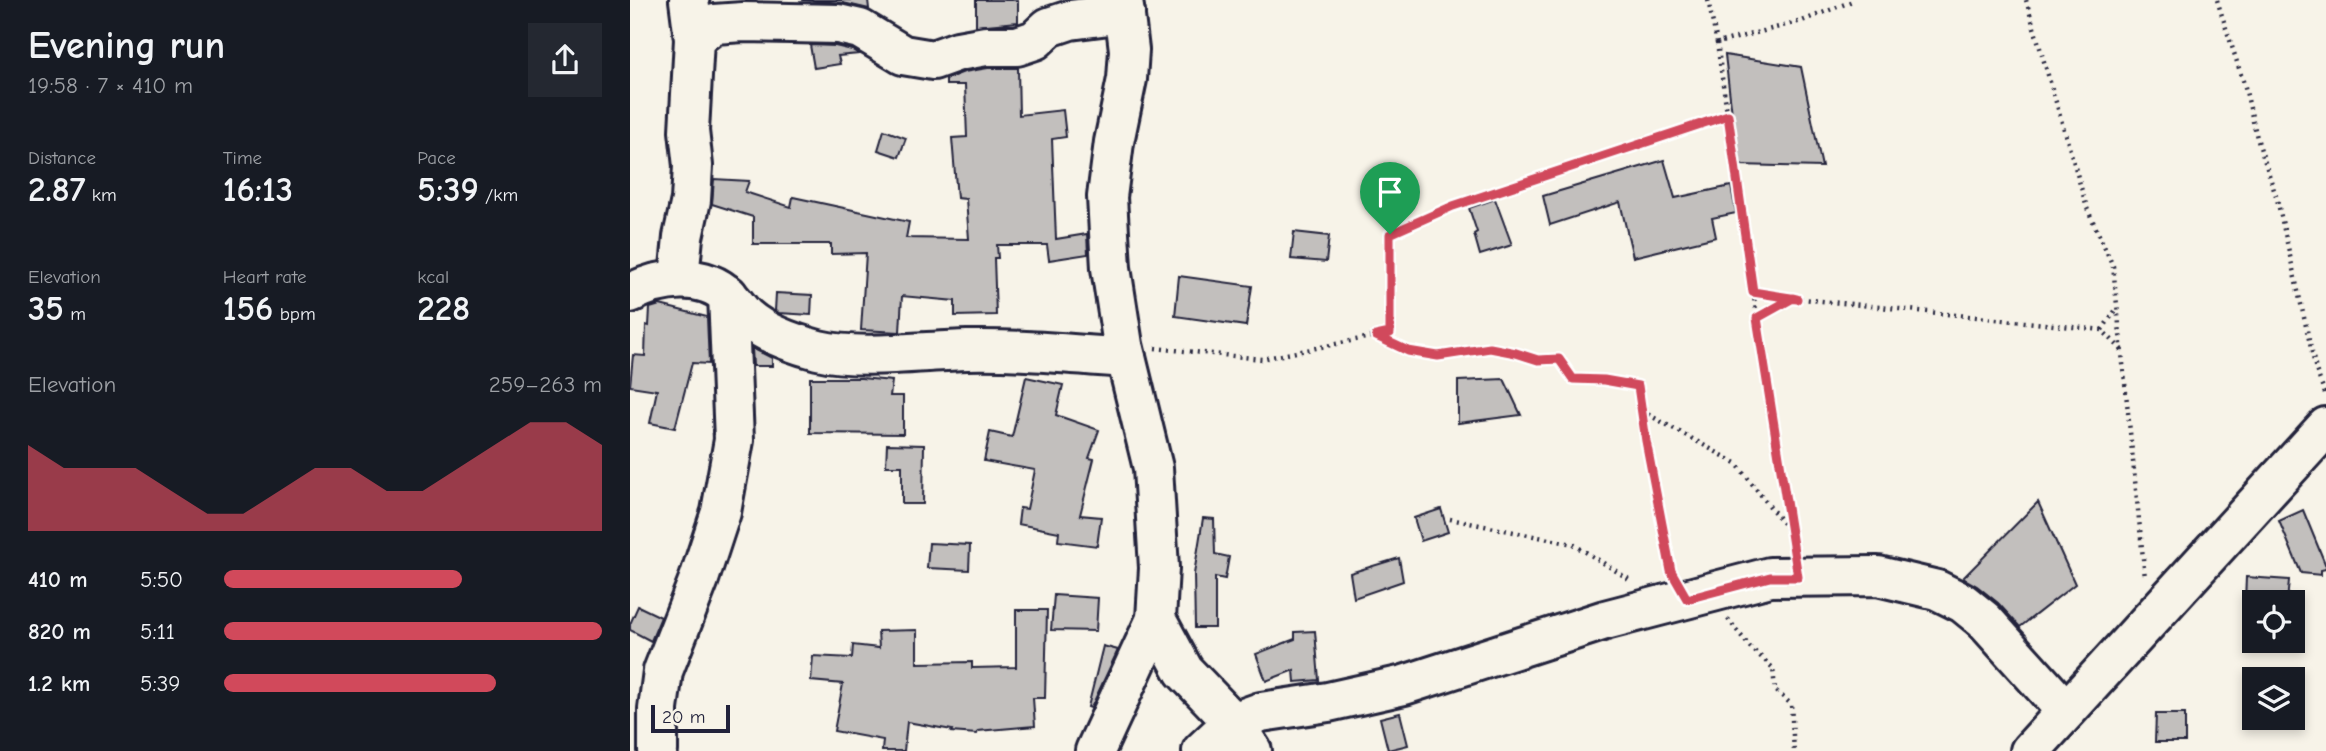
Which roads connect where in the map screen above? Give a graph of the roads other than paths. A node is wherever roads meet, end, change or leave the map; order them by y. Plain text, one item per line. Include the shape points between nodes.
1 (688, 0) edge
2 (1124, 6) edge
3 (694, 39) junction
4 (680, 278) junction
5 (630, 293) edge
6 (728, 295) junction
7 (1124, 352) junction
8 (2326, 427) edge
9 (1156, 619) junction
10 (2066, 711) junction
11 (1243, 737) edge
12 (658, 751) edge
13 (1095, 751) edge
14 (1202, 751) edge
15 (2031, 751) edge

1 - 3 street
2 - 3 street via 1049,27 1035,40 1017,46 986,46 933,60 903,55 860,30 838,24 733,22 714,24
2 - 7 street via 1127,79 1107,197 1111,268
3 - 4 street via 693,166
4 - 5 street
4 - 6 street via 706,282
6 - 7 street via 747,318 774,335 819,350 849,354
6 - 12 street via 734,440 721,512 663,671
7 - 9 street via 1153,468 1159,568
8 - 10 street
9 - 11 street via 1184,671
9 - 13 street
10 - 11 street via 1963,603 1937,590 1799,561 1770,577 1605,620 1404,685 1261,712
10 - 15 street
11 - 14 street

